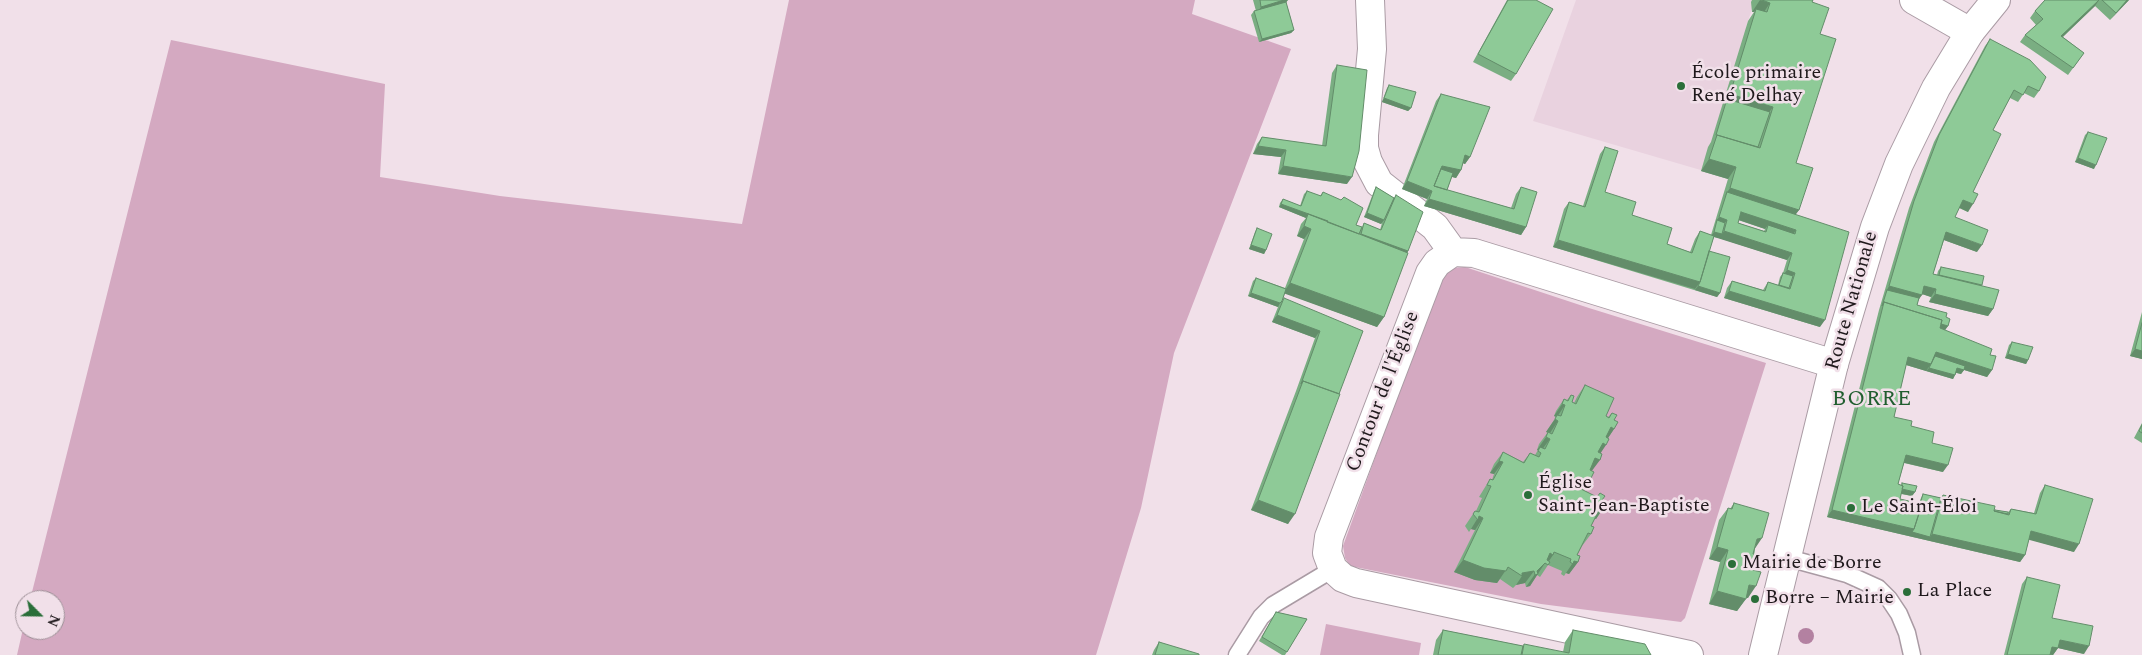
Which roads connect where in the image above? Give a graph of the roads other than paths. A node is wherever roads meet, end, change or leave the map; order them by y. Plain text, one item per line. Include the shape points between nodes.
1 (1370, 0) edge
2 (1914, 0) edge
3 (1996, 0) edge
4 (1970, 32) junction
5 (1454, 252) junction
6 (1834, 364) junction
7 (1788, 558) junction
8 (1333, 569) junction
9 (1237, 655) edge
10 (1689, 655) edge
11 (1763, 655) edge
12 (1912, 655) edge

1 - 5 street via 1372,49 1364,148 1368,162 1379,183 1435,226
2 - 4 street
3 - 4 street, Route Nationale
4 - 6 street, Route Nationale via 1923,112 1893,179 1865,257
5 - 6 street via 1474,253
5 - 8 street, Contour de l'Église via 1437,263 1425,284 1329,537 1327,553
6 - 7 street, Route Nationale
7 - 11 street, Route Nationale
7 - 12 lane via 1847,574 1878,588 1899,614
8 - 9 lane via 1273,605 1261,617
8 - 10 street via 1356,583

